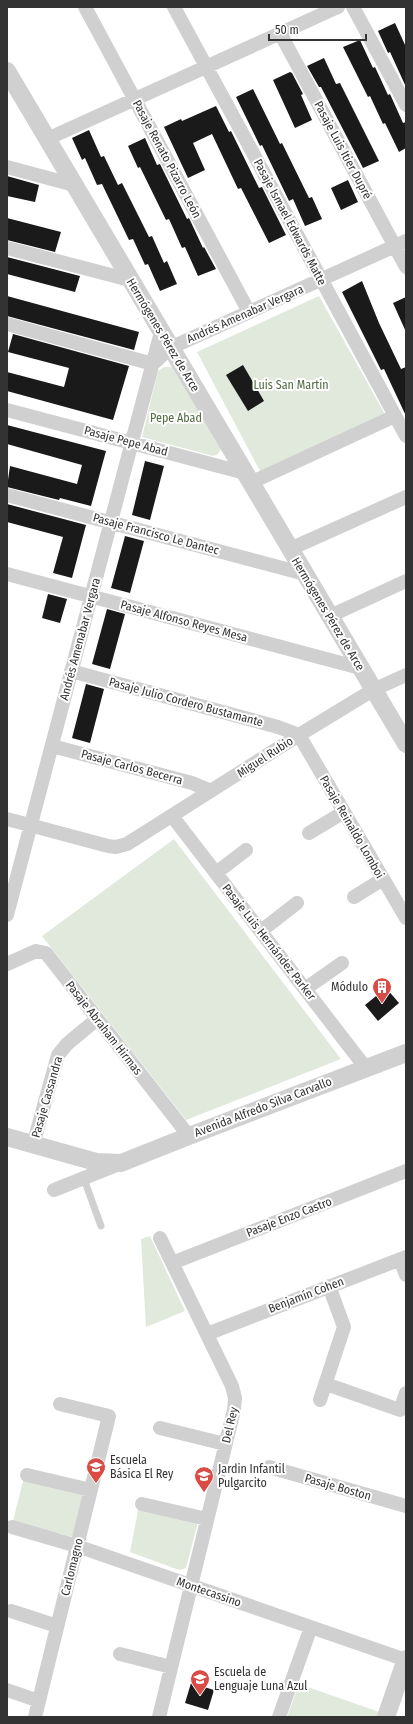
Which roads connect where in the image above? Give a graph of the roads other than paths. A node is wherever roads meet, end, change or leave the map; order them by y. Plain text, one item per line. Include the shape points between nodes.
1 (85, 7) edge
2 (174, 7) edge
3 (338, 7) edge
4 (353, 7) edge
5 (280, 34) junction
6 (206, 67) junction
7 (8, 75) edge
8 (135, 99) junction
9 (406, 105) edge
10 (47, 139) junction
11 (7, 167) edge
12 (74, 185) junction
13 (400, 243) edge
14 (7, 248) edge
15 (406, 267) edge
16 (321, 279) junction
17 (130, 280) junction
18 (249, 312) junction
19 (7, 324) edge
20 (161, 332) junction
21 (170, 348) junction
22 (153, 364) junction
23 (7, 410) edge
24 (395, 416) junction
25 (406, 436) edge
26 (132, 443) junction
27 (247, 478) junction
28 (7, 495) edge
29 (406, 497) edge
30 (111, 522) junction
31 (290, 550) junction
32 (7, 574) edge
33 (305, 574) junction
34 (406, 581) edge
35 (91, 596) junction
36 (330, 616) junction
37 (360, 668) junction
38 (71, 671) junction
39 (406, 675) edge
40 (374, 690) junction
41 (299, 735) junction
42 (406, 744) edge
43 (52, 746) junction
44 (211, 791) junction
45 (344, 812) junction
46 (172, 816) junction
47 (7, 819) edge
48 (31, 826) junction
49 (309, 833) dead end
50 (246, 850) dead end
51 (216, 873) junction
52 (383, 879) junction
53 (354, 897) dead end
54 (297, 903) dead end
55 (7, 915) edge
56 (406, 918) edge
57 (260, 932) junction
58 (342, 963) dead end
59 (7, 964) edge
60 (305, 989) junction
61 (97, 1019) junction
62 (406, 1053) edge
63 (365, 1067) junction
64 (188, 1136) junction
65 (7, 1137) edge
66 (33, 1145) junction
67 (121, 1163) junction
68 (406, 1171) edge
69 (84, 1179) junction
70 (54, 1190) dead end
71 (101, 1226) dead end
72 (160, 1238) dead end
73 (403, 1258) edge
74 (172, 1263) junction
75 (406, 1275) edge
76 (329, 1286) junction
77 (207, 1334) junction
78 (326, 1384) junction
79 (406, 1393) edge
80 (320, 1400) dead end
81 (60, 1404) dead end
82 (160, 1428) dead end
83 (225, 1444) junction
84 (269, 1468) dead end
85 (27, 1475) dead end
86 (91, 1490) junction
87 (142, 1504) dead end
88 (406, 1506) edge
89 (207, 1519) junction
90 (12, 1527) dead end
91 (77, 1546) junction
92 (190, 1585) junction
93 (11, 1611) dead end
94 (57, 1626) junction
95 (311, 1627) junction
96 (120, 1654) dead end
97 (406, 1660) edge
98 (171, 1667) junction
99 (7, 1690) edge
100 (39, 1701) junction
101 (35, 1717) edge
102 (159, 1717) edge
103 (279, 1717) edge
104 (386, 1717) edge

1 - 8 street, Pasaje Renato Pizarro León
2 - 6 street, Pasaje Ismael Edwards Matte
3 - 5 street
4 - 9 street
5 - 6 street
5 - 13 street, Pasaje Luis Itier Dupré
6 - 8 street
6 - 16 street, Pasaje Ismael Edwards Matte
7 - 10 street, Hermógenes Pérez de Arce
8 - 10 street
8 - 18 street, Pasaje Renato Pizarro León
10 - 12 street, Hermógenes Pérez de Arce
11 - 12 street
12 - 17 street, Hermógenes Pérez de Arce
13 - 15 street, Pasaje Luis Itier Dupré
13 - 16 street, Andrés Amenabar Vergara
14 - 17 street
16 - 18 street, Andrés Amenabar Vergara
16 - 24 street, Pasaje Ismael Edwards Matte
17 - 20 street, Hermógenes Pérez de Arce
18 - 21 street, Andrés Amenabar Vergara
19 - 22 street
20 - 21 street, Hermógenes Pérez de Arce
20 - 22 street, Andrés Amenabar Vergara
21 - 22 street, Andrés Amenabar Vergara
21 - 27 street, Hermógenes Pérez de Arce
22 - 26 street, Andrés Amenabar Vergara
23 - 26 street, Pasaje Pepe Abad
24 - 25 street, Pasaje Ismael Edwards Matte
24 - 27 street
26 - 27 street, Pasaje Pepe Abad
26 - 30 street, Andrés Amenabar Vergara
27 - 31 street, Hermógenes Pérez de Arce
28 - 30 street, Pasaje Francisco Le Dantec
29 - 31 street
30 - 33 street, Pasaje Francisco Le Dantec
30 - 35 street, Andrés Amenabar Vergara
31 - 33 street, Hermógenes Pérez de Arce
32 - 35 street, Pasaje Alfonso Reyes Mesa
33 - 36 street, Hermógenes Pérez de Arce
34 - 36 street
35 - 37 street, Pasaje Alfonso Reyes Mesa
35 - 38 street, Andrés Amenabar Vergara
36 - 37 street, Hermógenes Pérez de Arce
37 - 40 street, Hermógenes Pérez de Arce
38 - 41 street, Pasaje Julio Cordero Bustamante via 278,727
38 - 43 street, Andrés Amenabar Vergara
39 - 40 street, Miguel Rubio
40 - 41 street, Miguel Rubio
40 - 42 street, Hermógenes Pérez de Arce
41 - 44 street, Miguel Rubio
41 - 45 street, Pasaje Reinaldo Lomboi
43 - 44 street, Pasaje Carlos Becerra via 192,783
43 - 48 street, Andrés Amenabar Vergara
44 - 46 street, Miguel Rubio
45 - 49 street
45 - 52 street, Pasaje Reinaldo Lomboi
46 - 48 street, Miguel Rubio via 128,844 116,847
46 - 51 street, Pasaje Luis Hernández Parker
47 - 48 street
48 - 55 street, Andrés Amenabar Vergara
50 - 51 street
51 - 57 street, Pasaje Luis Hernández Parker
52 - 53 street
52 - 56 street, Pasaje Reinaldo Lomboi
54 - 57 street
57 - 60 street, Pasaje Luis Hernández Parker
58 - 60 street
59 - 61 street, Pasaje Abraham Hirmas via 36,951 46,954
60 - 63 street, Pasaje Luis Hernández Parker
61 - 64 street, Pasaje Abraham Hirmas
61 - 66 street, Pasaje Cassandra via 58,1055
62 - 63 street, Avenida Alfredo Silva Carvallo
63 - 64 street, Avenida Alfredo Silva Carvallo
64 - 67 street, Avenida Alfredo Silva Carvallo
65 - 66 street, Avenida Alfredo Silva Carvallo
66 - 67 street, Avenida Alfredo Silva Carvallo via 96,1162
67 - 69 street, Avenida Alfredo Silva Carvallo
68 - 74 street, Pasaje Enzo Castro
69 - 70 street, Avenida Alfredo Silva Carvallo
69 - 71 lane
72 - 74 street, Del Rey
73 - 75 street
73 - 76 street, Benjamín Cohen
74 - 77 street, Del Rey
76 - 77 street, Benjamín Cohen
76 - 78 street via 344,1327
77 - 83 street, Del Rey via 232,1386 235,1398
78 - 79 street via 400,1410
78 - 80 street
81 - 86 street, Carlomagno via 109,1416
82 - 83 street
83 - 89 street, Del Rey
84 - 88 street, Pasaje Boston
85 - 86 street
86 - 91 street, Carlomagno
87 - 89 street
89 - 92 street, Del Rey
90 - 91 street, Montecassino
91 - 92 street, Montecassino
91 - 94 street, Carlomagno
92 - 95 street, Montecassino
92 - 98 street, Del Rey
93 - 94 street
94 - 100 street, Carlomagno
95 - 97 street, Montecassino
95 - 103 street
96 - 98 street
97 - 104 street
98 - 102 street, Del Rey
99 - 100 street
100 - 101 street, Carlomagno

